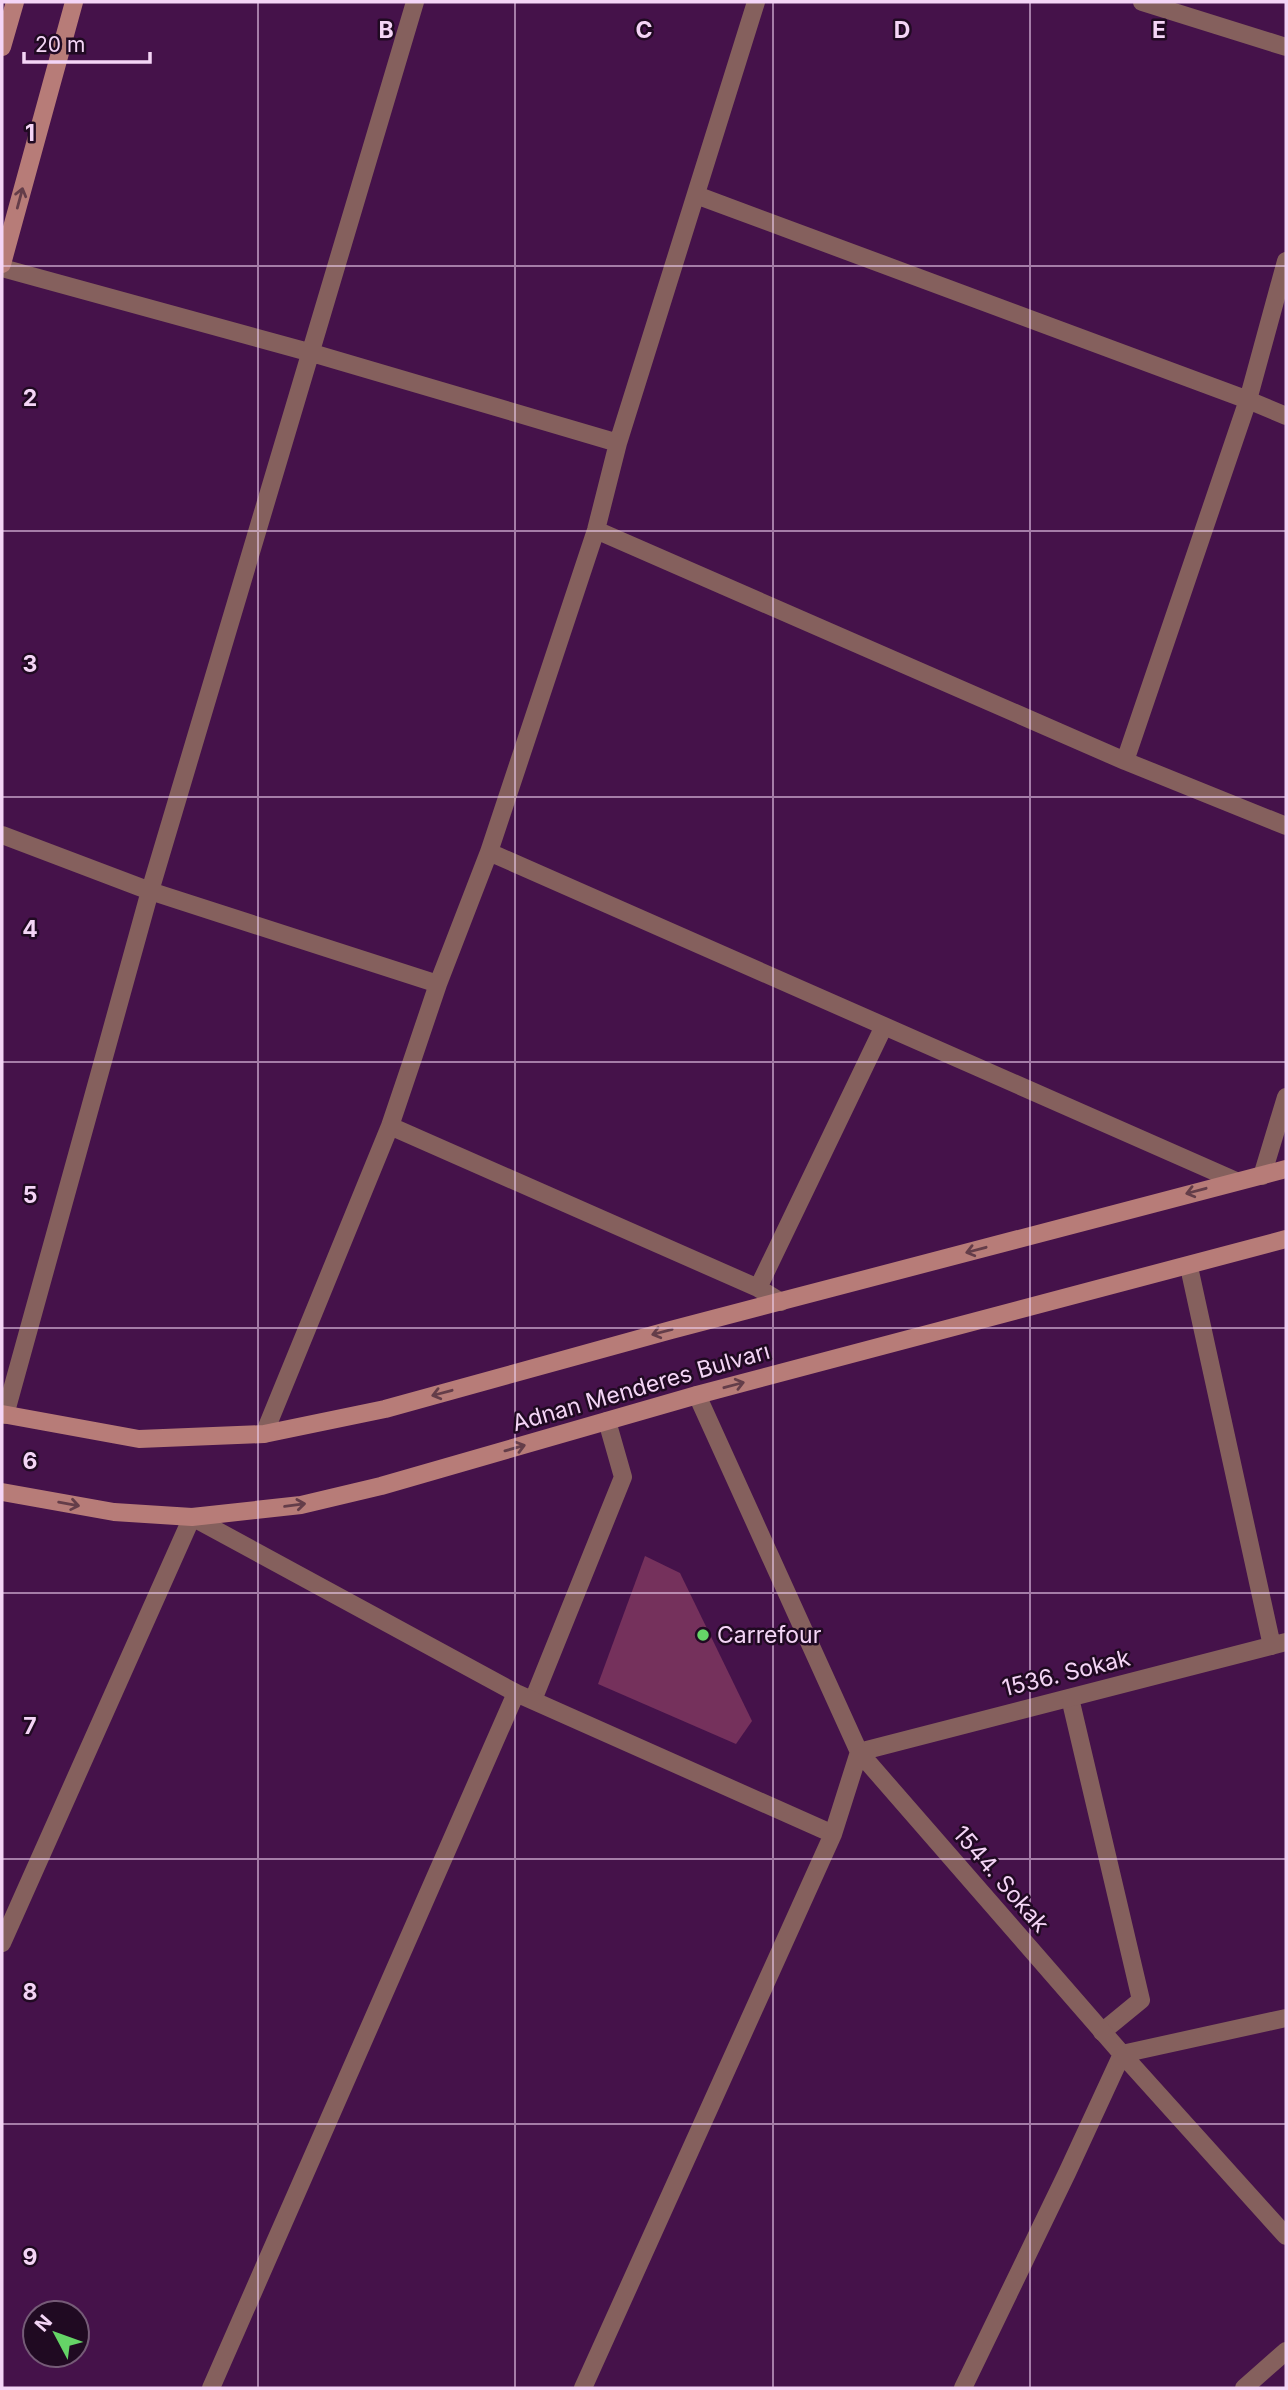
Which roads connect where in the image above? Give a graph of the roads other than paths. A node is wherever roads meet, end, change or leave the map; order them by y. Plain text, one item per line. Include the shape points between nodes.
1 (15, 2) edge
2 (74, 2) edge
3 (415, 2) edge
4 (756, 2) edge
5 (1142, 2) edge
6 (2, 47) edge
7 (1286, 47) edge
8 (696, 195) junction
9 (1286, 261) edge
10 (2, 266) edge
11 (312, 353) junction
12 (1248, 400) junction
13 (1286, 416) edge
14 (618, 443) junction
15 (596, 530) junction
16 (1125, 761) junction
17 (1286, 826) edge
18 (2, 835) edge
19 (489, 852) junction
20 (150, 891) junction
21 (438, 984) junction
22 (884, 1026) junction
23 (1286, 1097) edge
24 (390, 1126) junction
25 (1286, 1169) edge
26 (1262, 1176) junction
27 (1236, 1181) junction
28 (1286, 1239) edge
29 (1189, 1267) junction
30 (758, 1288) junction
31 (781, 1302) junction
32 (697, 1395) junction
33 (4, 1415) edge
34 (607, 1421) junction
35 (264, 1434) junction
36 (2, 1492) edge
37 (192, 1517) junction
38 (1279, 1644) edge
39 (524, 1696) junction
40 (1070, 1698) junction
41 (859, 1752) junction
42 (833, 1834) junction
43 (2, 1943) edge
44 (1286, 2018) edge
45 (1102, 2032) junction
46 (1122, 2054) junction
47 (1286, 2236) edge
48 (1286, 2351) edge
49 (211, 2388) edge
50 (583, 2388) edge
51 (963, 2388) edge
52 (1244, 2388) edge

1 - 6 main road
10 -> 2 main road
3 - 11 street
4 - 8 street
5 - 7 street
8 - 12 street
8 - 14 street
9 - 12 street
10 - 11 street
11 - 14 street
11 - 20 street
12 - 13 street
12 - 16 street
14 - 15 street
15 - 16 street
15 - 19 street
16 - 17 street
18 - 20 street
19 - 21 street
19 - 22 street
20 - 21 street
20 - 33 street
21 - 24 street
22 - 27 street
22 - 30 street
23 - 26 street
24 - 30 street
24 - 35 street
25 - 26 main road, Adnan Menderes Bulvarı
26 - 27 main road, Adnan Menderes Bulvarı
27 -> 31 main road, Adnan Menderes Bulvarı
28 - 29 main road, Adnan Menderes Bulvarı
32 -> 29 main road, Adnan Menderes Bulvarı
29 - 38 street
30 - 31 street
31 -> 35 main road, Adnan Menderes Bulvarı via 385,1409
32 - 34 main road, Adnan Menderes Bulvarı
32 - 41 street, 1544. Sokak
33 - 35 main road, Adnan Menderes Bulvarı via 139,1439
37 -> 34 main road, Adnan Menderes Bulvarı via 301,1505
34 - 39 street via 623,1477
36 -> 37 main road, Adnan Menderes Bulvarı via 114,1512
37 - 39 street
37 - 43 street
38 - 40 street, 1536. Sokak
39 - 42 street
39 - 49 street
40 - 41 street, 1536. Sokak
40 - 45 street via 1141,2000
41 - 42 street
41 - 45 street, 1544. Sokak
42 - 50 street
44 - 46 street
45 - 46 street, 1544. Sokak
46 - 47 street, 1544. Sokak
46 - 51 street
48 - 52 street

